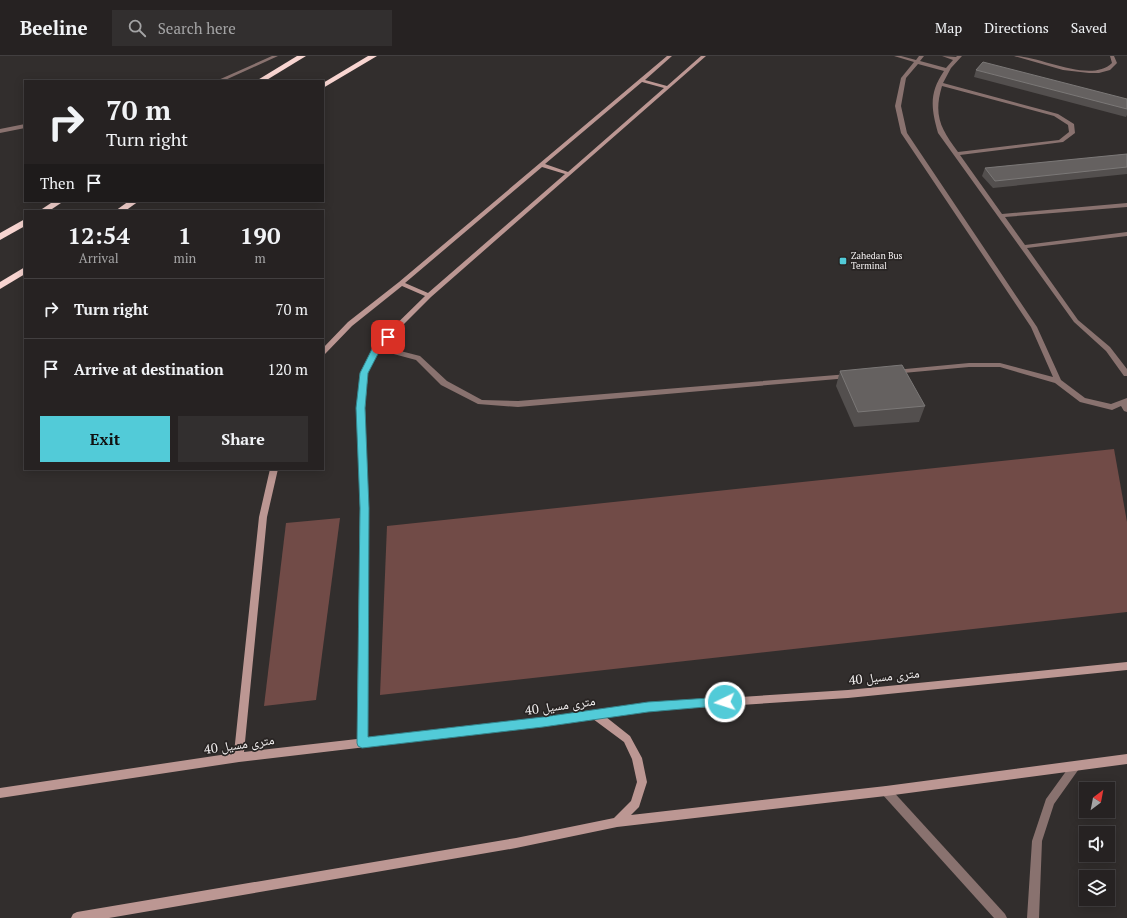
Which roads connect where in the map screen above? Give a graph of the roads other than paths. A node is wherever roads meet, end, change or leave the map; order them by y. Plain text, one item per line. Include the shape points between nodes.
1 (276, 56) edge
2 (302, 56) edge
3 (373, 56) edge
4 (670, 56) edge
5 (704, 56) edge
6 (896, 56) edge
7 (922, 56) edge
8 (944, 56) edge
9 (1016, 56) edge
10 (1112, 56) edge
11 (958, 58) edge
12 (917, 62) junction
13 (947, 70) junction
14 (220, 80) edge
15 (262, 80) edge
16 (641, 80) junction
17 (939, 84) junction
18 (324, 85) edge
19 (668, 88) junction
20 (24, 126) edge
21 (0, 131) edge
22 (956, 154) junction
23 (541, 165) junction
24 (570, 174) junction
25 (58, 202) edge
26 (132, 202) edge
27 (1127, 205) edge
28 (45, 210) edge
29 (120, 210) edge
30 (1001, 216) junction
31 (24, 223) edge
32 (1127, 234) edge
33 (0, 237) edge
34 (1023, 247) junction
35 (24, 271) edge
36 (401, 283) junction
37 (0, 286) edge
38 (429, 296) junction
39 (377, 347) junction
40 (324, 351) edge
41 (890, 372) edge
42 (1127, 374) edge
43 (858, 375) edge
44 (1058, 381) junction
45 (1126, 404) edge
46 (274, 470) edge
47 (1127, 666) edge
48 (595, 714) junction
49 (362, 743) junction
50 (239, 757) junction
51 (1127, 759) edge
52 (1076, 766) junction
53 (886, 791) junction
54 (0, 793) edge
55 (617, 822) junction
56 (78, 918) edge
57 (1001, 918) edge
58 (1033, 918) edge

1 - 14 street
2 - 15 highway
3 - 18 highway
4 - 16 street
5 - 19 street
6 - 12 street
7 - 12 street
8 - 11 street
9 - 10 street via 1091,72 1108,69 1115,63
11 - 13 street
12 - 13 street
12 - 44 street via 904,78 898,106 904,133 1034,327
13 - 17 street
16 - 19 street
16 - 23 street
17 - 22 street via 935,110 941,133
17 - 22 street via 1056,115 1071,124 1072,133 1061,141
19 - 24 street
20 - 21 street
22 - 30 street
23 - 24 street
23 - 36 street
24 - 38 street
25 - 28 highway
26 - 29 highway
27 - 30 street
30 - 34 street
31 - 33 highway
32 - 34 street
34 - 42 street via 1076,321 1108,349
35 - 37 highway
36 - 38 street
36 - 40 street via 350,324
38 - 39 street
39 - 43 street via 418,358 444,383 481,402 518,404
39 - 49 street via 364,373 361,408 364,508
41 - 44 street via 1000,365
44 - 45 street via 1083,400 1112,406
46 - 50 street via 263,517
47 - 48 street, 40 متری مسیل via 848,694 648,707
48 - 49 street, 40 متری مسیل
48 - 55 street via 627,739 638,758 642,782 635,804
49 - 50 street, 40 متری مسیل
50 - 54 street, 40 متری مسیل
51 - 52 street
52 - 53 street
52 - 58 street via 1050,802 1037,841
53 - 55 street
53 - 57 street
55 - 56 street via 516,843

